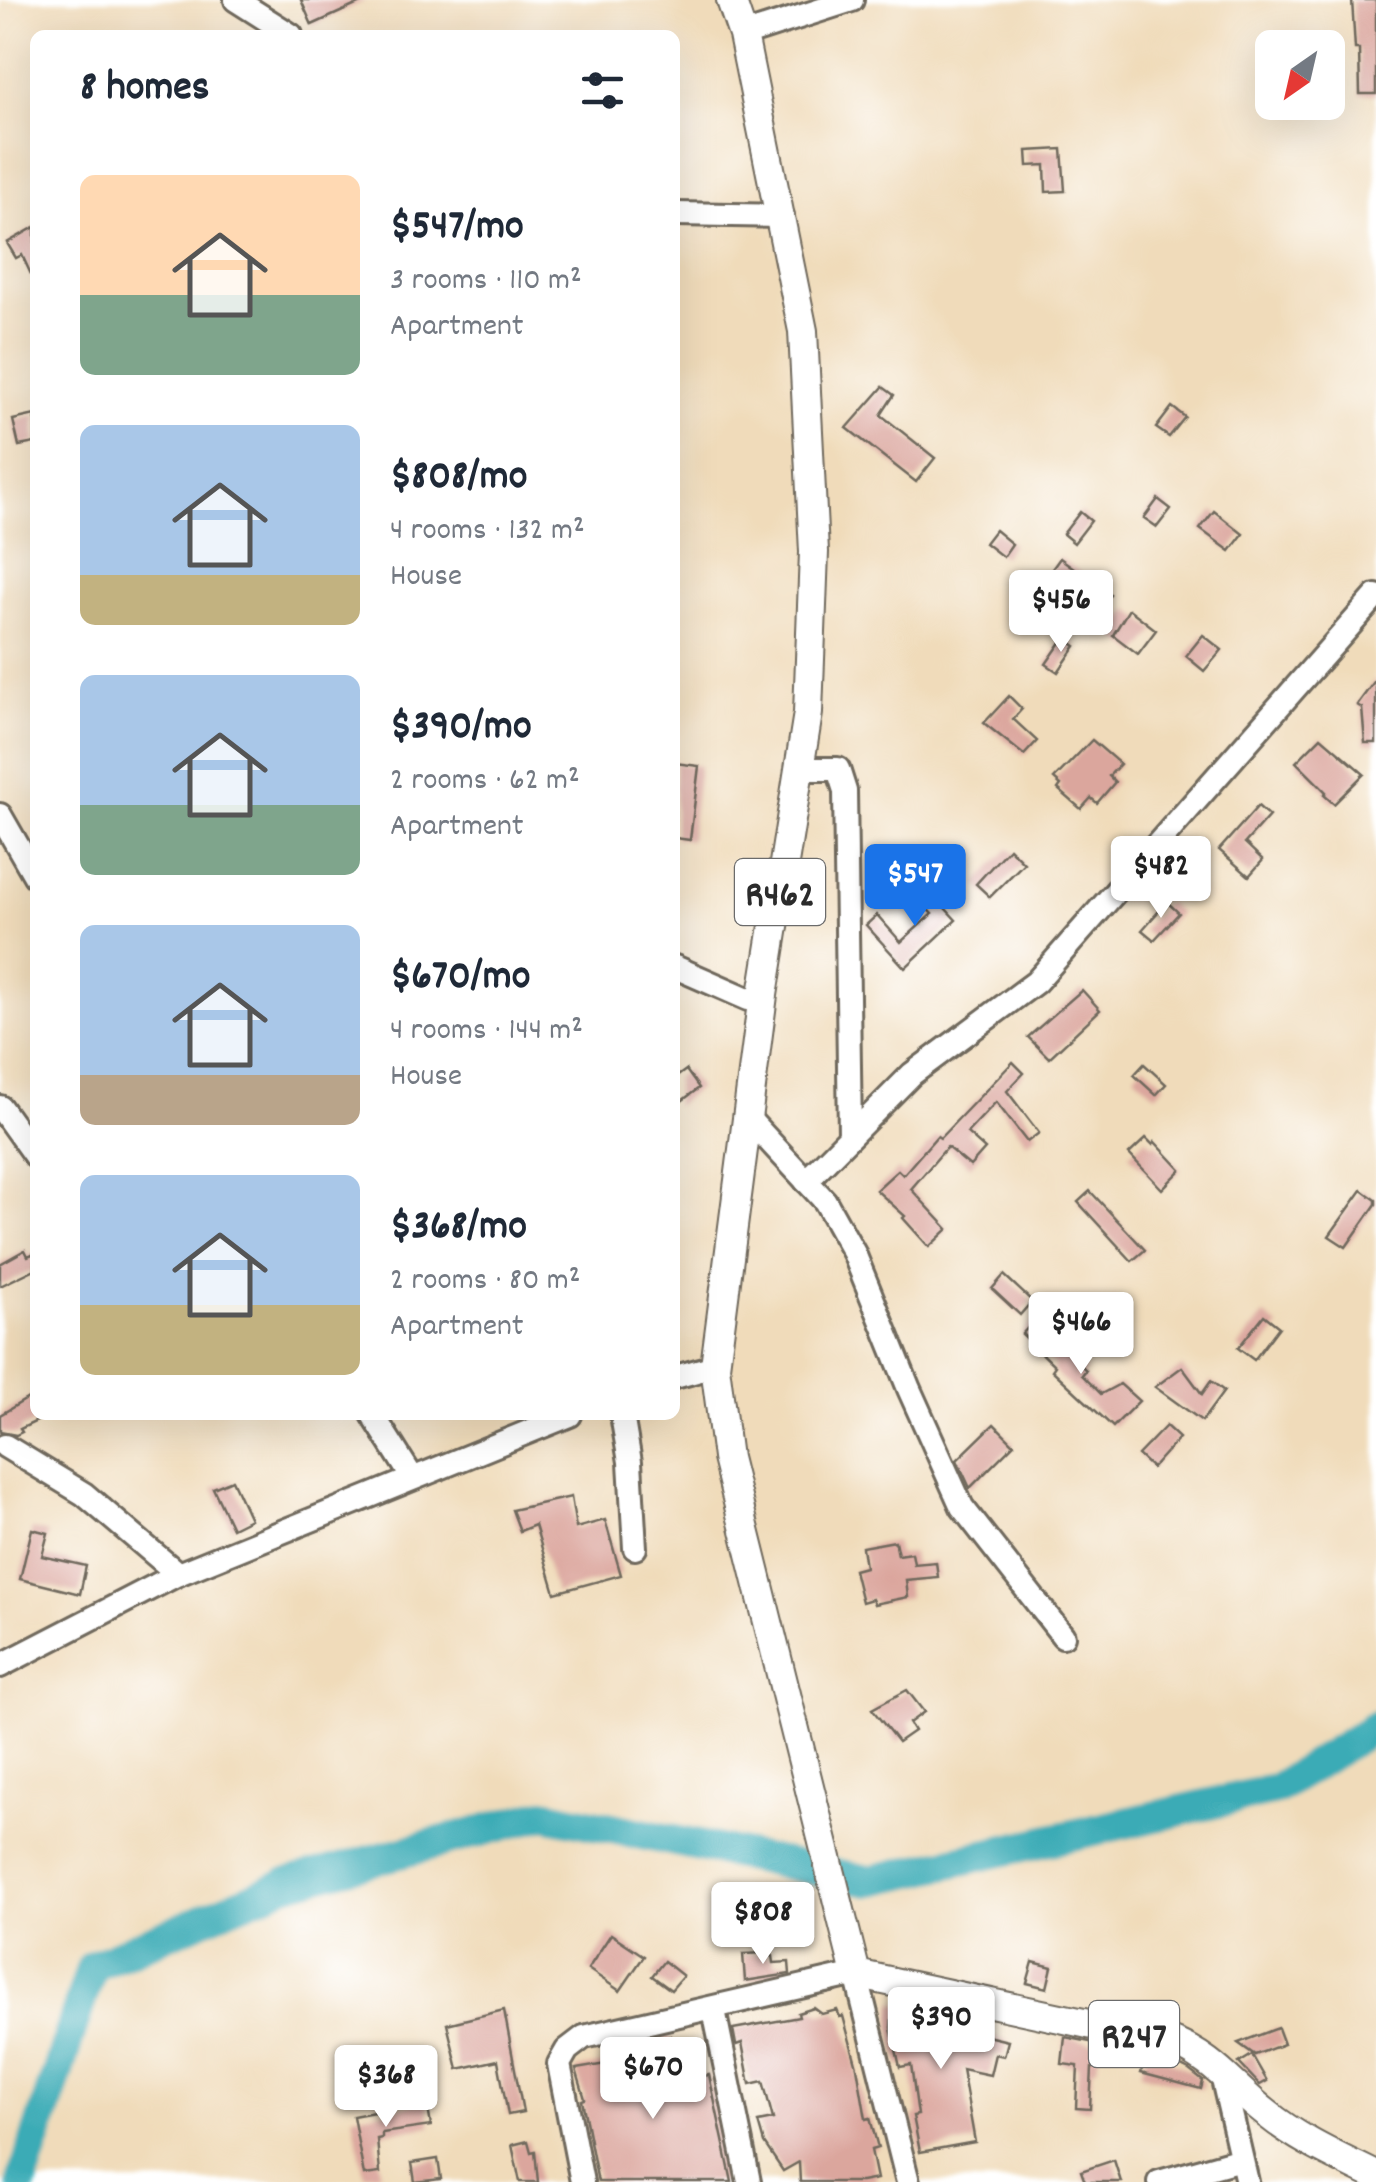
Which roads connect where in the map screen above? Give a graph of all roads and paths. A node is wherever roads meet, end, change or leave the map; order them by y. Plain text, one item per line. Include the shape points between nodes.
1 (236, 0) edge
2 (731, 0) edge
3 (852, 0) edge
4 (282, 30) edge
5 (743, 35) junction
6 (680, 214) edge
7 (782, 216) junction
8 (1376, 596) edge
9 (799, 768) junction
10 (0, 815) edge
11 (30, 867) edge
12 (680, 969) edge
13 (764, 994) junction
14 (0, 1107) edge
15 (747, 1117) junction
16 (850, 1136) junction
17 (30, 1149) edge
18 (806, 1181) junction
19 (715, 1366) junction
20 (680, 1376) edge
21 (376, 1420) edge
22 (557, 1420) edge
23 (623, 1420) edge
24 (5, 1446) dead end
25 (412, 1476) junction
26 (636, 1548) dead end
27 (178, 1574) junction
28 (1063, 1636) dead end
29 (0, 1666) edge
30 (856, 1974) junction
31 (714, 2010) junction
32 (1221, 2070) junction
33 (1241, 2159) junction
34 (1376, 2176) edge
35 (582, 2182) edge
36 (749, 2182) edge
37 (908, 2182) edge
38 (1159, 2182) edge
39 (1247, 2182) edge

1 - 4 street
2 - 5 main road, R462
3 - 5 street
5 - 7 main road, R462
6 - 7 street
7 - 9 main road, R462 via 802,331 814,552 808,713
8 - 16 street via 1036,982 912,1074
9 - 13 main road, R462
9 - 16 street via 838,769 845,790
10 - 11 street
12 - 13 street via 748,999
13 - 15 main road, R462
14 - 17 street
15 - 18 street
15 - 19 main road, R462
16 - 18 street
18 - 28 street via 826,1201 854,1253 962,1507
19 - 20 street
19 - 30 main road, R462 via 727,1458
21 - 25 street
22 - 25 street
23 - 26 street
24 - 27 street via 84,1494
25 - 27 street
27 - 29 street
30 - 31 street
30 - 32 main road, R247 via 1172,2042
30 - 37 street
31 - 35 street via 584,2037 567,2050 559,2064
31 - 36 street
32 - 33 street
32 - 34 main road, R247 via 1299,2137
33 - 38 street
33 - 39 street

